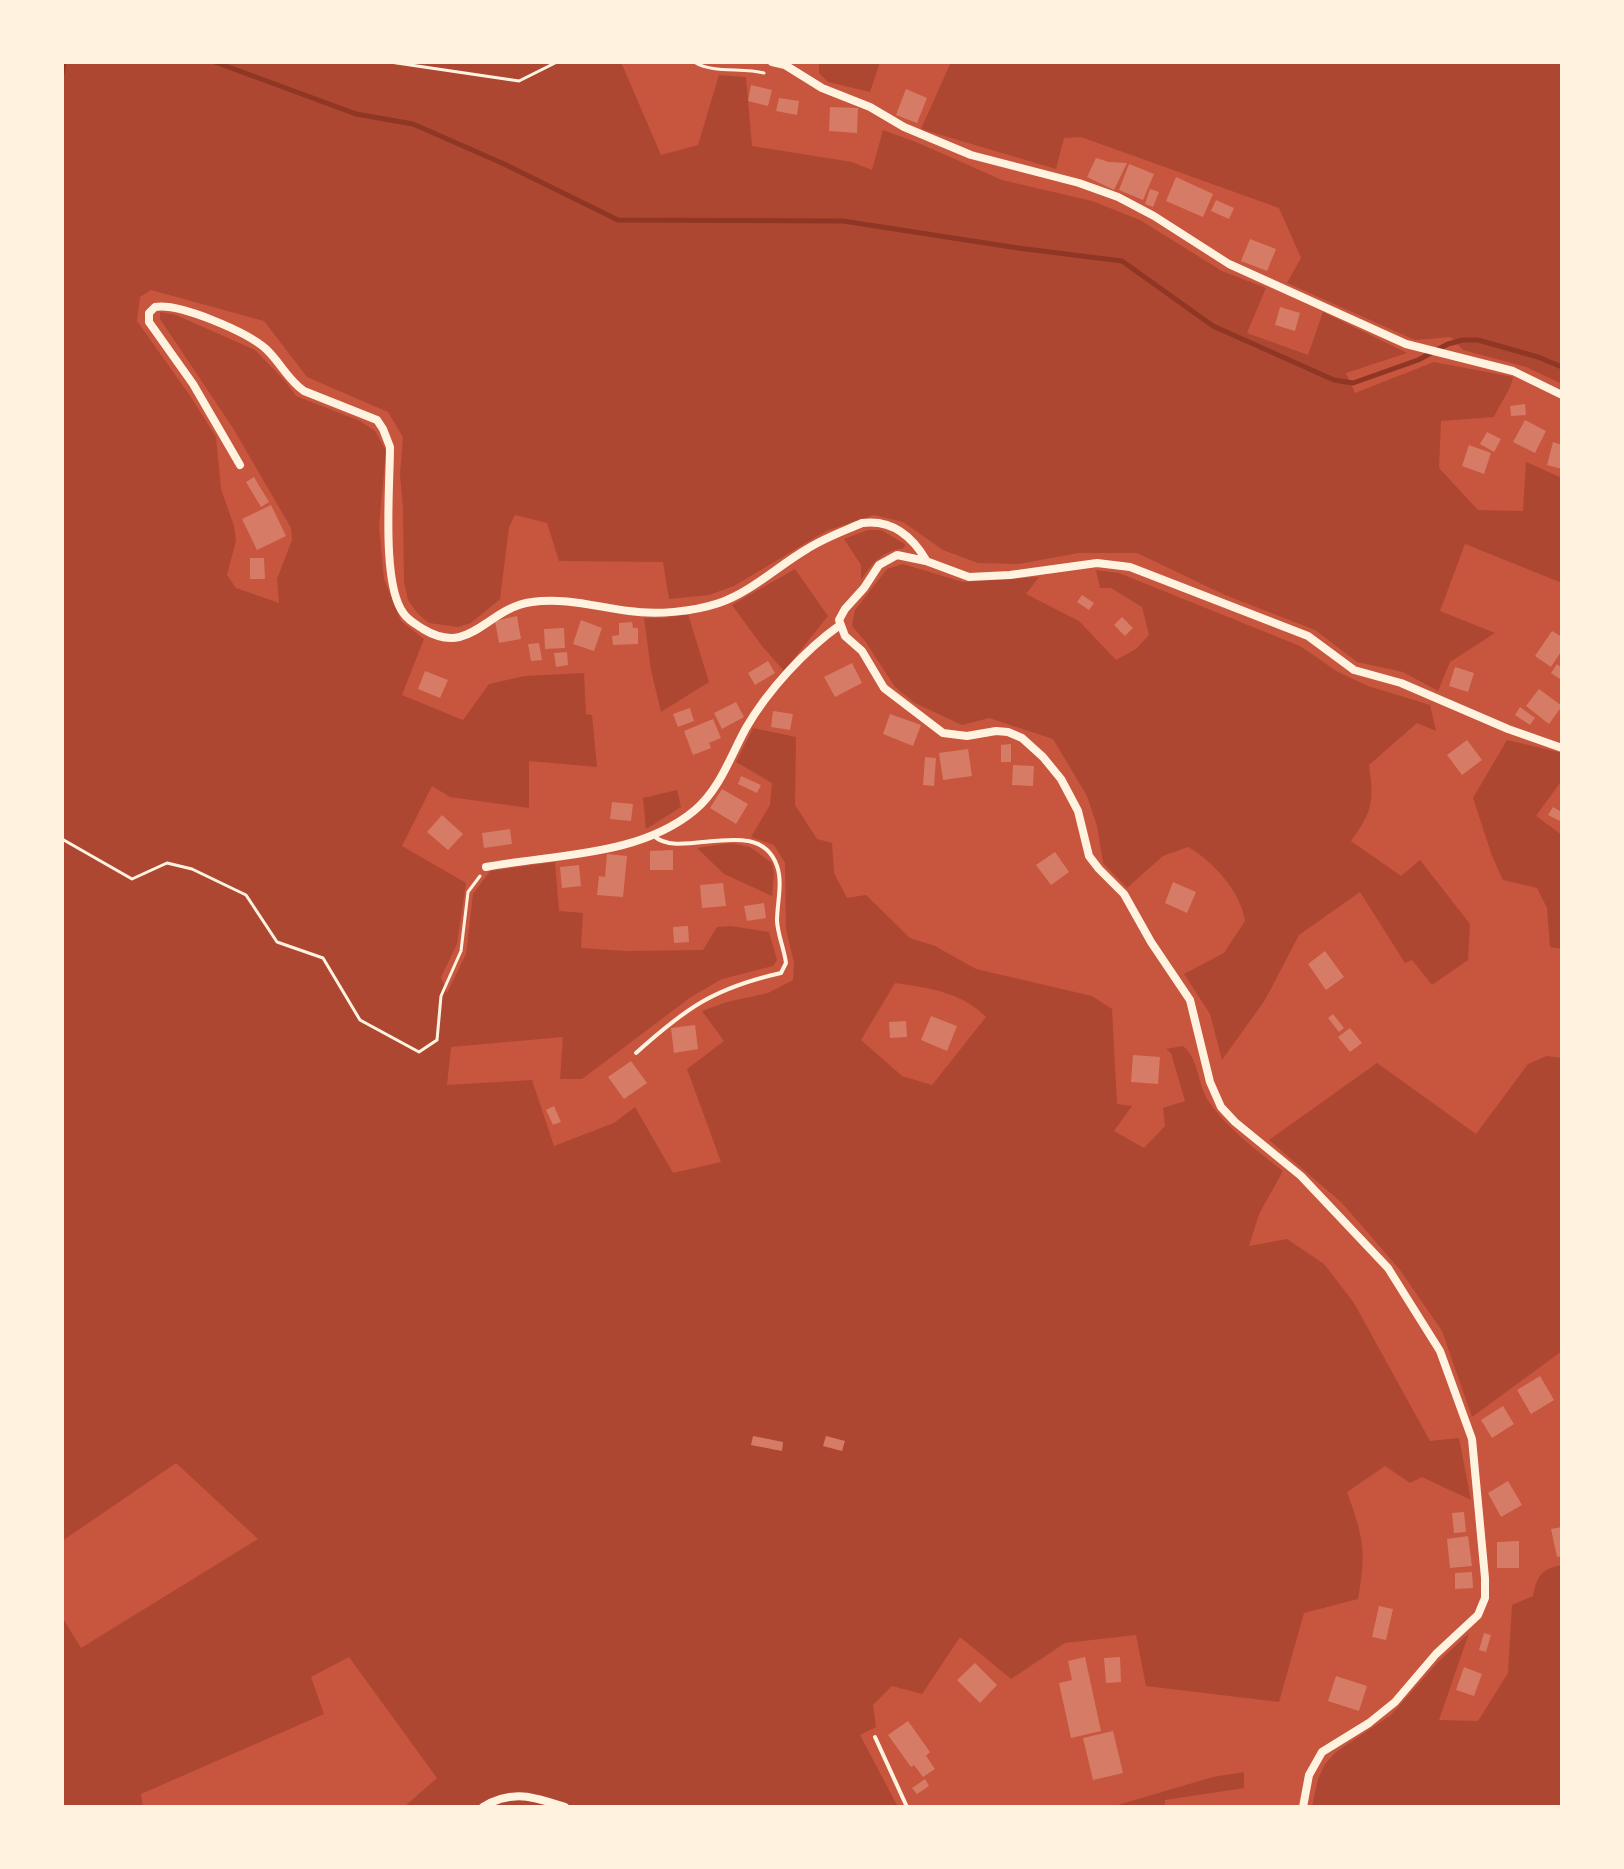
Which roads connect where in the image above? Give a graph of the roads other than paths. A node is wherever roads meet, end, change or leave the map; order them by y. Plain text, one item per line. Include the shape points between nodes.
1 (772, 62) edge
2 (1562, 395) edge
3 (240, 465) dead end
4 (926, 561) junction
5 (840, 625) junction
6 (1562, 748) edge
7 (653, 834) junction
8 (486, 867) road end
9 (636, 1053) dead end
10 (875, 1737) dead end
11 (483, 1807) edge
12 (565, 1807) edge
13 (907, 1807) edge
14 (1303, 1807) edge

1 - 2 street via 971,155 1118,197 1229,264 1406,344 1513,371
3 - 4 street via 149,322 155,307 171,306 249,337 296,385 377,420 390,447 390,568 396,599 404,616 433,635 457,640 511,607 534,601 632,612 719,603 809,547 862,523 898,528
4 - 5 street via 904,555 885,560 845,609
4 - 6 street via 969,577 1097,563 1130,567 1308,636 1354,670 1401,683
5 - 7 street via 789,671 748,725 706,800
5 - 14 street via 892,695 943,733 1008,732 1043,757 1078,811 1089,856 1124,894 1190,1000 1221,1107 1301,1176 1388,1268 1440,1351 1472,1439 1485,1598 1478,1615 1395,1702 1322,1752 1309,1775
7 - 8 street via 610,848
7 - 9 lane via 677,843 732,839 771,854 779,876 777,920 786,963 781,973 727,988 689,1008
10 - 13 lane
11 - 12 street via 528,1795

